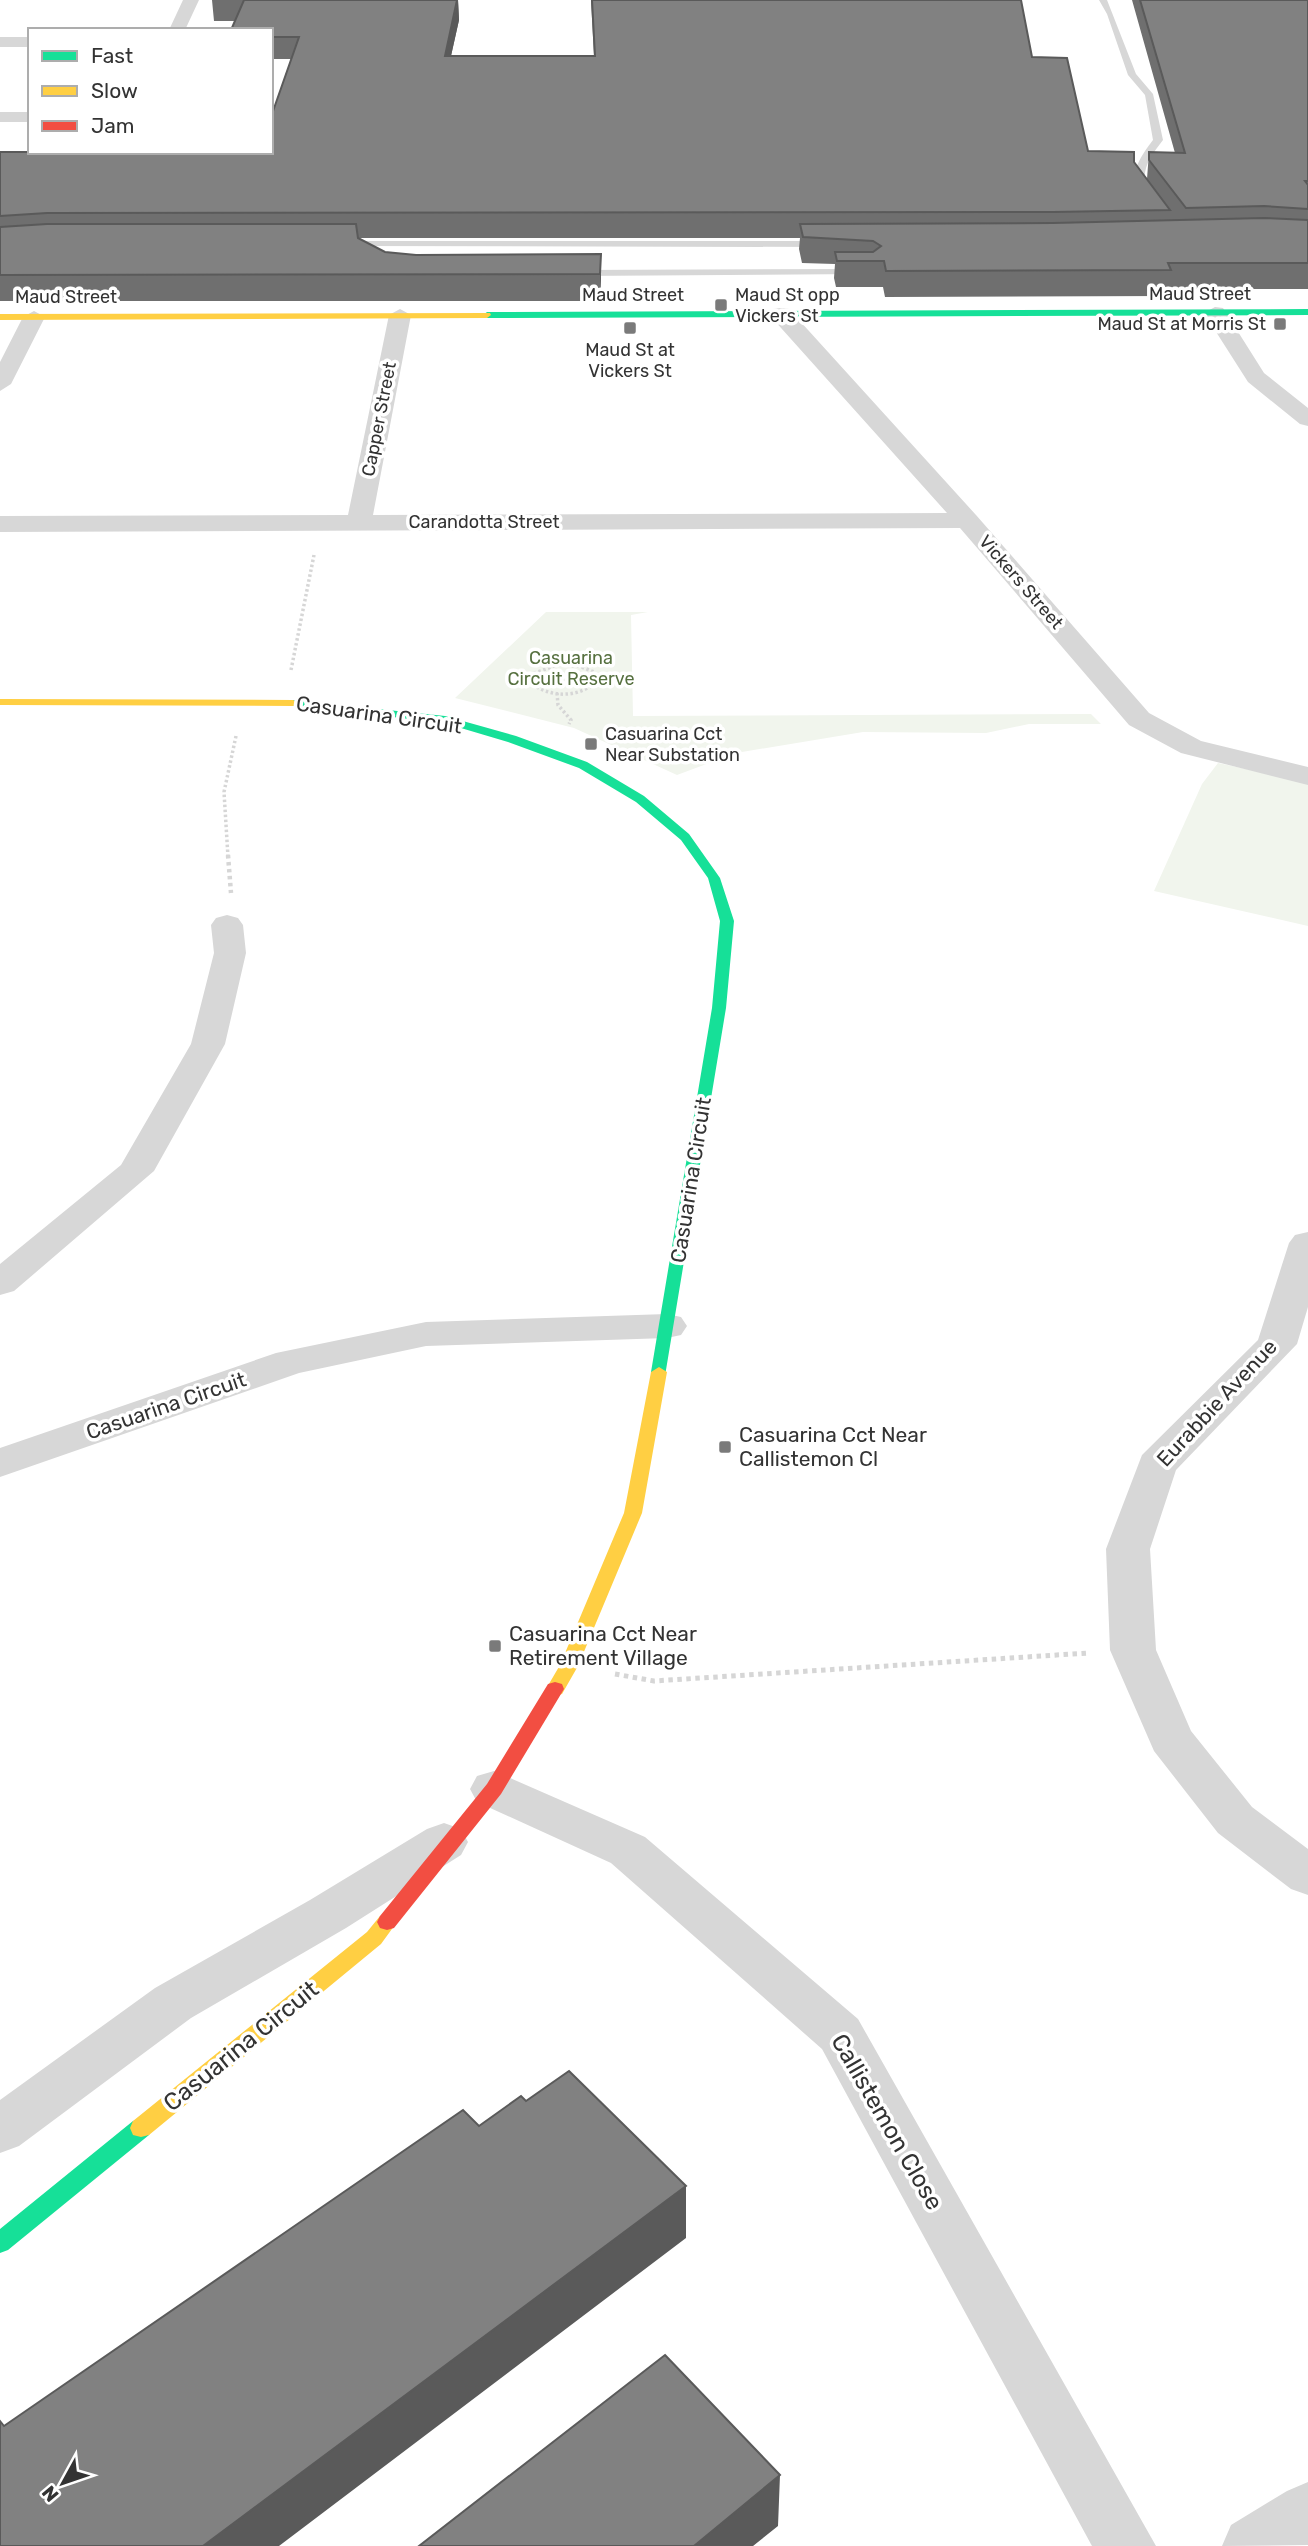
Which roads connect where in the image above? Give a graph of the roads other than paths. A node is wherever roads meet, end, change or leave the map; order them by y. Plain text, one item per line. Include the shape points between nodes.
1 (191, 0) edge
2 (1103, 0) edge
3 (178, 28) edge
4 (0, 42) edge
5 (28, 42) edge
6 (0, 117) edge
7 (28, 117) edge
8 (1145, 197) edge
9 (324, 244) edge
10 (835, 244) edge
11 (872, 272) edge
12 (565, 273) edge
13 (1308, 312) edge
14 (1215, 313) junction
15 (781, 314) junction
16 (400, 315) junction
17 (0, 317) edge
18 (34, 317) junction
19 (0, 384) edge
20 (1308, 419) edge
21 (967, 520) junction
22 (359, 523) junction
23 (0, 524) edge
24 (0, 702) edge
25 (1308, 776) edge
26 (227, 925) road end
27 (1308, 1242) edge
28 (0, 1283) edge
29 (667, 1326) junction
30 (0, 1463) edge
31 (479, 1810) junction
32 (1308, 1875) edge
33 (0, 2130) edge
34 (0, 2243) edge
35 (1308, 2511) edge
36 (1125, 2546) edge
37 (1253, 2546) edge

1 - 3 street
2 - 8 lane via 1132,75 1149,94 1158,140 1139,166 1139,185
4 - 5 street
6 - 7 street
9 - 10 lane via 365,249
11 - 12 lane
13 - 14 street, Maud Street
14 - 15 street, Maud Street
14 - 20 street via 1256,377
15 - 16 street, Maud Street
15 - 21 street, Vickers Street
16 - 18 street, Maud Street
16 - 22 street, Capper Street
17 - 18 street, Maud Street
18 - 19 street
21 - 22 street, Carandotta Street
21 - 25 street, Vickers Street via 1139,719 1191,747
22 - 23 street, Carandotta Street
24 - 29 street, Casuarina Circuit via 287,702 445,720 583,765 639,799 685,836 714,878 727,921 719,1008
26 - 28 street via 230,953 208,1044 136,1171
27 - 32 street, Eurabbie Avenue via 1277,1344 1157,1465 1128,1549 1133,1650 1171,1739 1235,1820
29 - 30 street, Casuarina Circuit via 426,1334 290,1362
29 - 31 street, Casuarina Circuit via 633,1513 569,1666
31 - 33 street, Casuarina Circuit via 328,1914 173,2003
31 - 34 street, Casuarina Circuit via 374,1938
31 - 36 street, Callistemon Close via 628,1850 840,2034
35 - 37 street

